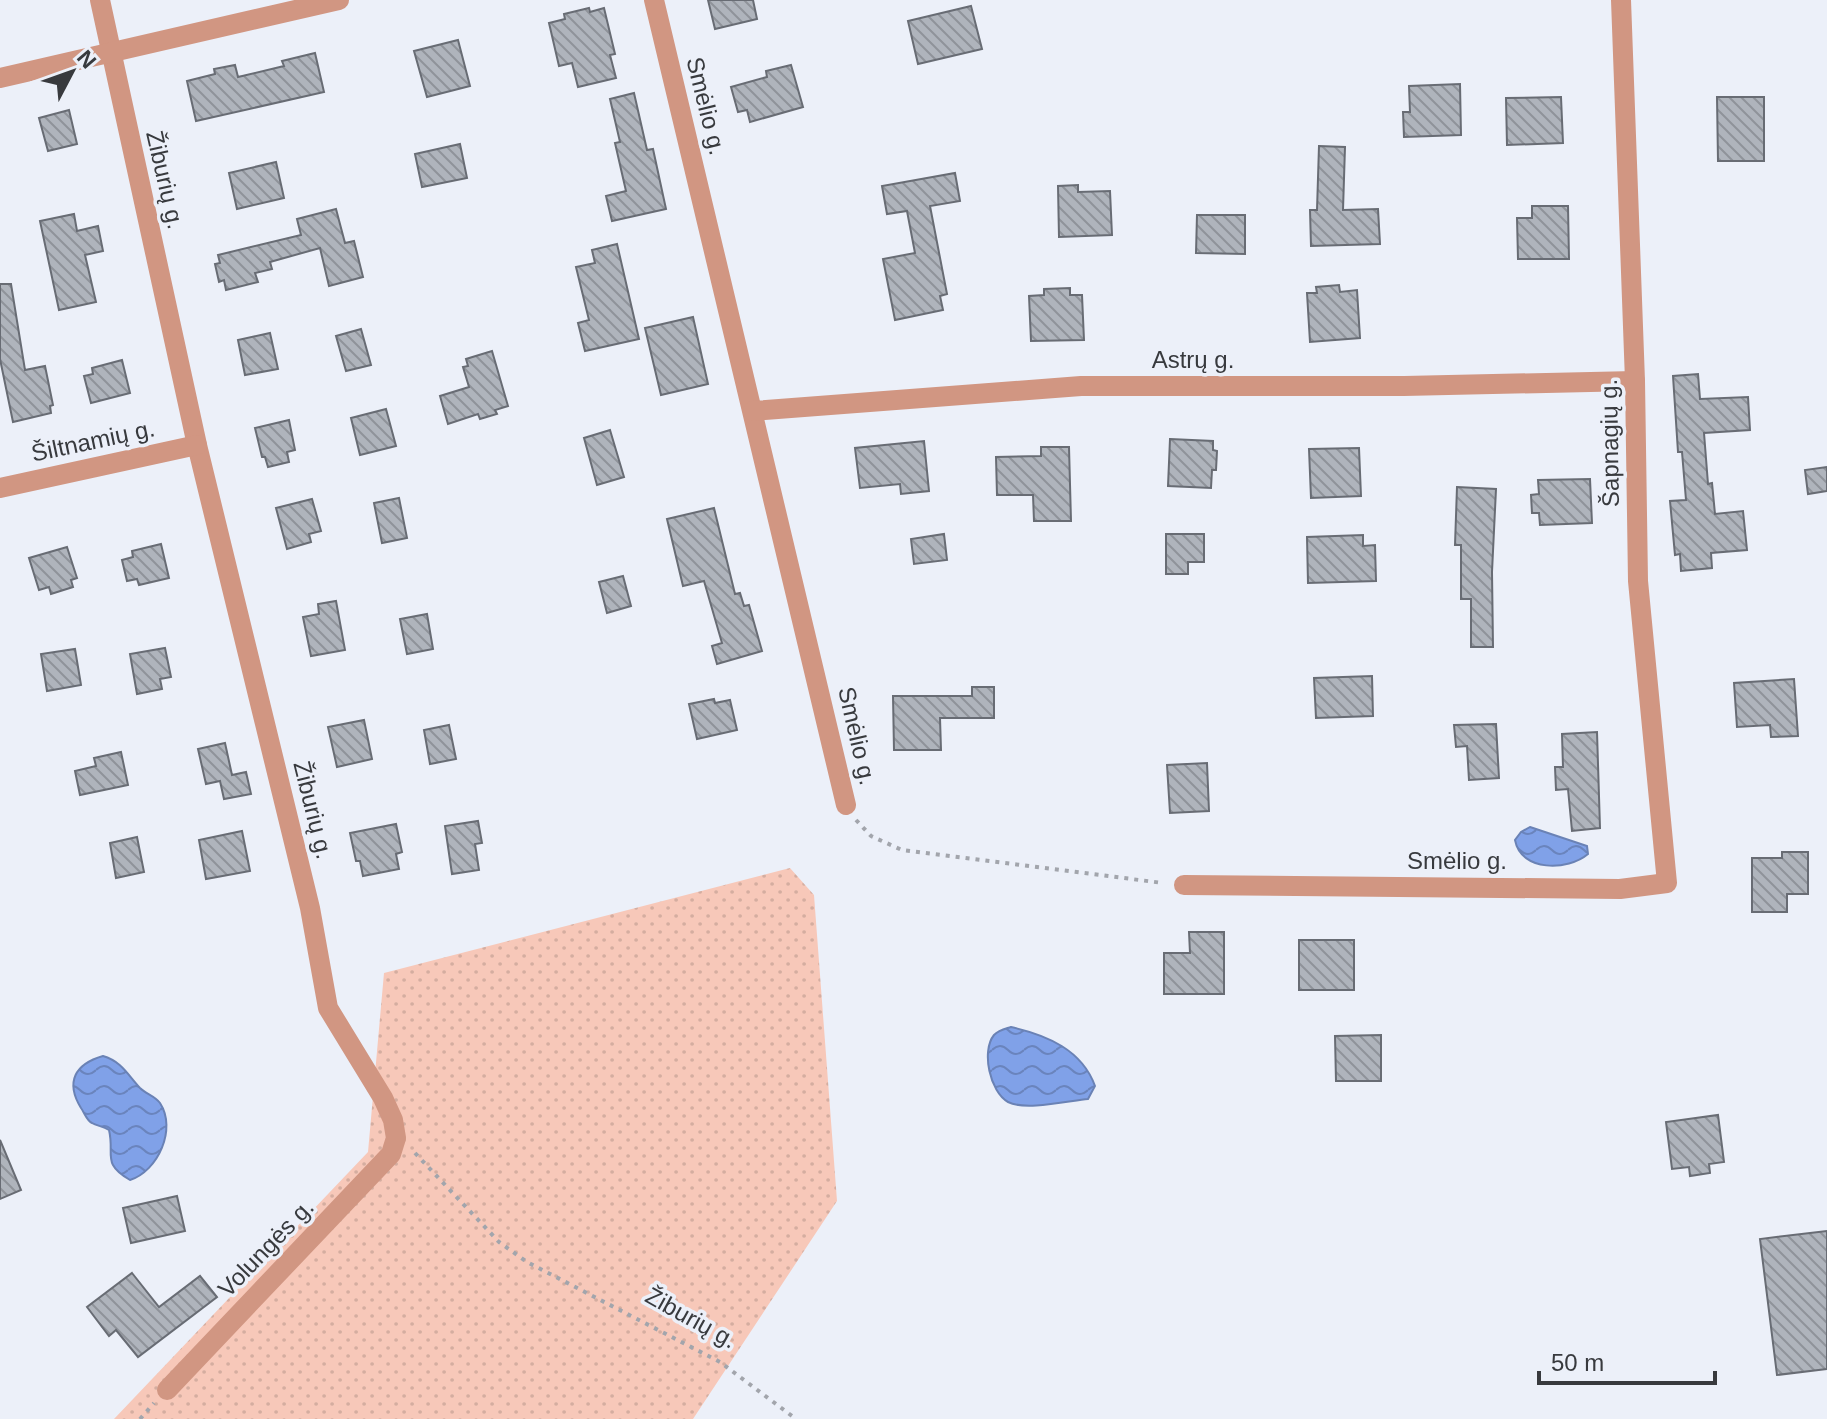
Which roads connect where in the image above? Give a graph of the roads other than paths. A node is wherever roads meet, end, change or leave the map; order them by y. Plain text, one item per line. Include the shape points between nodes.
1 (100, 0) edge
2 (339, 0) edge
3 (654, 0) edge
4 (1621, 0) edge
5 (110, 53) junction
6 (0, 78) edge
7 (1635, 381) junction
8 (753, 411) junction
9 (197, 445) junction
10 (0, 488) edge
11 (846, 805) road end
12 (1667, 883) joint
13 (1184, 885) road end
14 (396, 1138) joint
15 (167, 1390) dead end

1 - 5 street, Žiburių g.
2 - 5 street
3 - 8 street, Smėlio g.
4 - 7 street, Šapnagių g.
5 - 6 street
5 - 9 street, Žiburių g.
7 - 8 street, Astrų g. via 1081,386
7 - 12 street, Šapnagių g. via 1638,581
8 - 11 street, Smėlio g.
9 - 10 street, Šiltnamių g.
9 - 14 street, Žiburių g. via 310,908 328,1008 383,1098
12 - 13 street, Smėlio g. via 1620,889
14 - 15 street, Volungės g. via 391,1154

